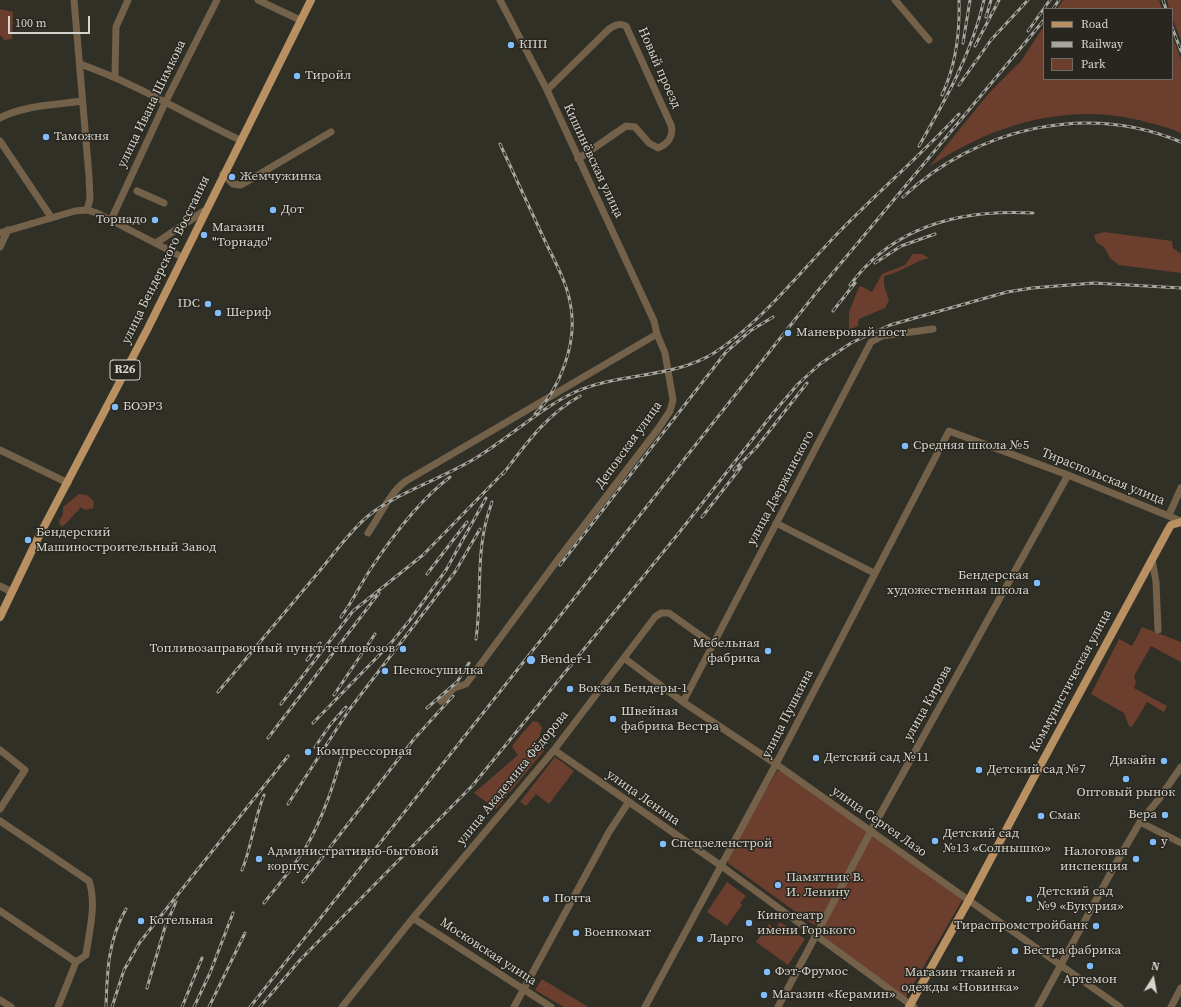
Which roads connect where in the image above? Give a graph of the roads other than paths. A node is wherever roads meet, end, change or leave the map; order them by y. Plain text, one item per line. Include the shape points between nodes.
1 (74, 0) edge
2 (128, 0) edge
3 (217, 0) edge
4 (258, 0) edge
5 (311, 0) edge
6 (500, 0) edge
7 (895, 0) edge
8 (300, 20) junction
9 (929, 40) dead end
10 (80, 64) junction
11 (115, 76) junction
12 (547, 90) junction
13 (82, 101) junction
14 (165, 103) junction
15 (0, 118) edge
16 (331, 132) dead end
17 (240, 140) junction
18 (0, 141) edge
19 (578, 159) junction
20 (223, 174) junction
21 (137, 191) dead end
22 (164, 202) dead end
23 (87, 210) junction
24 (204, 211) junction
25 (51, 217) junction
26 (111, 220) junction
27 (8, 230) junction
28 (0, 233) edge
29 (156, 243) junction
30 (0, 247) edge
31 (182, 256) junction
32 (933, 329) dead end
33 (657, 334) junction
34 (949, 431) joint
35 (0, 450) edge
36 (1068, 475) junction
37 (68, 483) junction
38 (1181, 488) edge
39 (1169, 516) junction
40 (1181, 521) edge
41 (776, 523) junction
42 (368, 533) dead end
43 (1152, 559) junction
44 (874, 573) junction
45 (0, 586) edge
46 (12, 592) junction
47 (0, 617) edge
48 (1158, 630) dead end
49 (714, 645) junction
50 (624, 658) junction
51 (441, 700) dead end
52 (683, 702) junction
53 (0, 750) edge
54 (554, 750) junction
55 (776, 764) junction
56 (1181, 766) edge
57 (628, 803) junction
58 (0, 809) edge
59 (0, 821) edge
60 (1140, 822) junction
61 (871, 831) junction
62 (1181, 843) edge
63 (720, 865) junction
64 (969, 900) junction
65 (0, 911) edge
66 (413, 918) junction
67 (816, 936) junction
68 (76, 962) junction
69 (1061, 966) junction
70 (1181, 988) edge
71 (523, 990) junction
72 (0, 1000) edge
73 (911, 1006) edge
74 (11, 1007) edge
75 (58, 1007) edge
76 (342, 1007) edge
77 (514, 1007) edge
78 (551, 1007) edge
79 (645, 1007) edge
80 (778, 1007) edge
81 (1038, 1007) edge
82 (1120, 1007) edge
83 (1171, 1007) edge

1 - 10 street
2 - 11 street via 116,27
3 - 14 street, улица Ивана Шимкова
4 - 8 street
5 - 8 main road, улица Бендерского Восстания / R26
6 - 12 street, Кишинёвская улица
7 - 9 street
8 - 17 main road, улица Бендерского Восстания / R26
10 - 11 street
10 - 13 street
11 - 14 street
12 - 19 street, Кишинёвская улица
12 - 19 street, Новый проезд via 609,29 616,25 626,26 671,125 669,140 658,148 649,143 635,127 626,126
13 - 15 street via 33,108 9,113
13 - 23 street via 89,176 90,199
14 - 17 street
14 - 26 street, улица Ивана Шимкова
16 - 20 street via 241,185 233,184
17 - 20 main road, улица Бендерского Восстания / R26
18 - 25 street
19 - 33 street, Кишинёвская улица via 654,321
20 - 24 main road, улица Бендерского Восстания / R26
21 - 22 street
23 - 25 street
23 - 26 street
24 - 29 street
24 - 31 main road, улица Бендерского Восстания / R26
25 - 27 street
26 - 29 street
27 - 28 street
27 - 30 street
29 - 31 street
31 - 37 main road, улица Бендерского Восстания / R26
32 - 41 street, улица Дзержинского via 882,336 871,342
33 - 42 street via 406,481 394,492
33 - 51 street, Деповская улица via 665,354 673,400 670,411 466,684 454,688
34 - 36 street, Тираспольская улица
34 - 44 street, улица Пушкина
35 - 37 street
36 - 39 street, Тираспольская улица
36 - 61 street, улица Кирова
37 - 46 main road, улица Бендерского Восстания / R26
38 - 39 street
39 - 40 street, Тираспольская улица
40 - 43 main road, Коммунистическая улица via 1171,525
41 - 44 street
41 - 49 street, улица Дзержинского
43 - 48 street via 1156,582
43 - 64 main road, Коммунистическая улица
44 - 55 street, улица Пушкина
45 - 46 street
46 - 47 main road, улица Бендерского Восстания / R26
49 - 50 street, улица Академика Фёдорова via 673,615 661,613 655,617
49 - 52 street, улица Дзержинского
50 - 52 street, улица Сергея Лазо
50 - 54 street, улица Академика Фёдорова
52 - 55 street, улица Сергея Лазо
53 - 58 street via 25,770
54 - 57 street, улица Ленина
54 - 66 street, улица Академика Фёдорова
55 - 61 street, улица Сергея Лазо
55 - 63 street, улица Пушкина
56 - 60 street
57 - 63 street, улица Ленина
57 - 71 street via 609,832
59 - 68 street via 88,882 91,887 92,914 86,955
60 - 62 street
60 - 69 street
61 - 64 street, улица Сергея Лазо
61 - 67 street, улица Кирова
63 - 67 street, улица Ленина
63 - 79 street, улица Пушкина
64 - 69 street, улица Сергея Лазо
64 - 73 main road, Коммунистическая улица
65 - 68 street
66 - 71 street, Московская улица
66 - 76 street, улица Академика Фёдорова
67 - 73 street, улица Ленина
67 - 80 street, улица Кирова
68 - 75 street
69 - 81 street
69 - 82 street, улица Сергея Лазо
70 - 83 street
71 - 77 street
71 - 78 street, Московская улица
72 - 74 street

